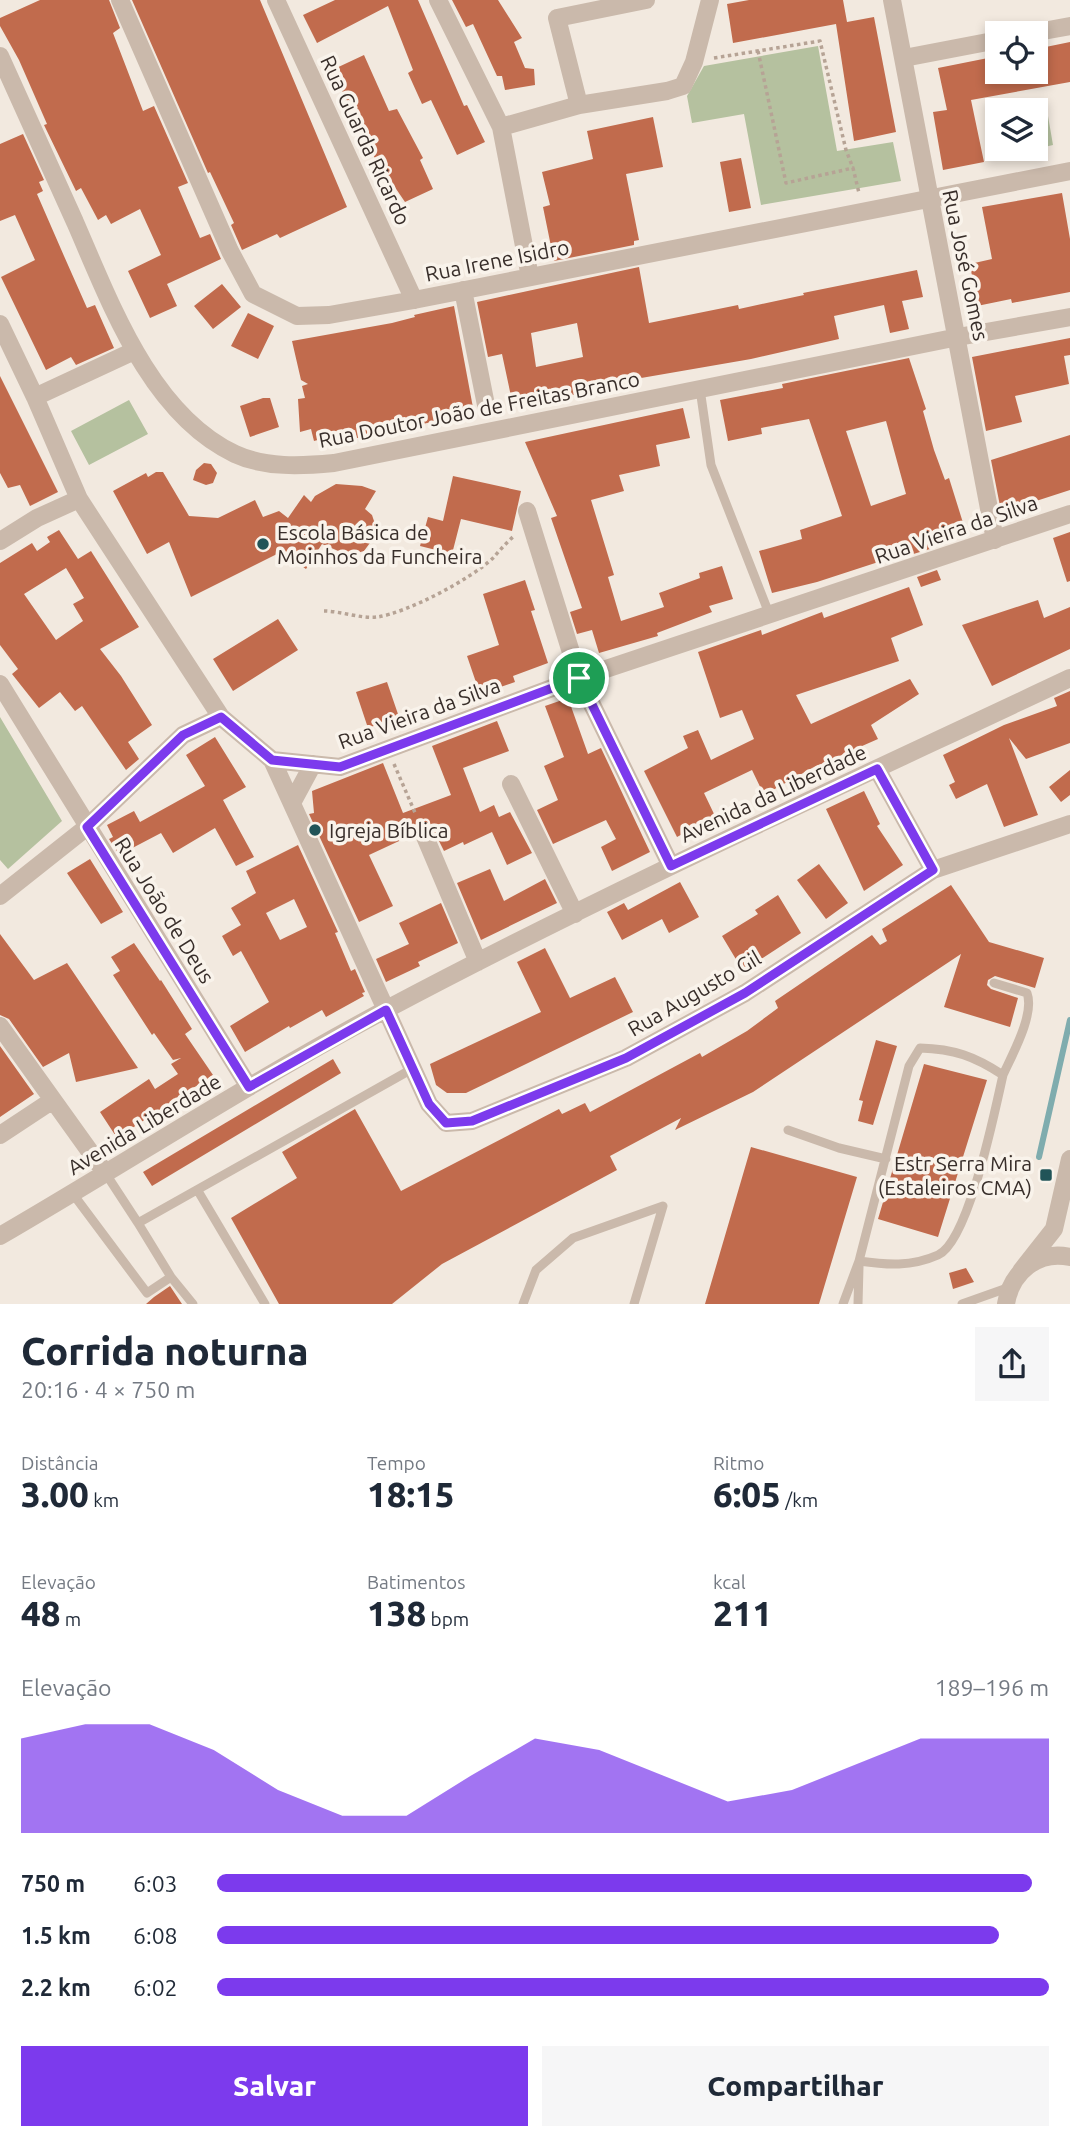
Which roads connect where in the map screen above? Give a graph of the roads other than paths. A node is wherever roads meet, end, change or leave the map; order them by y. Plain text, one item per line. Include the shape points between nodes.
1 (120, 0) edge
2 (276, 0) edge
3 (438, 0) edge
4 (646, 0) edge
5 (710, 0) edge
6 (892, 0) edge
7 (1070, 26) edge
8 (1048, 30) edge
9 (985, 42) edge
10 (0, 56) edge
11 (904, 58) junction
12 (579, 105) junction
13 (501, 127) junction
14 (1070, 171) edge
15 (929, 200) junction
16 (530, 277) junction
17 (463, 290) junction
18 (414, 300) junction
19 (1070, 317) edge
20 (0, 324) edge
21 (958, 337) junction
22 (134, 351) junction
23 (700, 389) junction
24 (36, 397) junction
25 (487, 410) dead end
26 (79, 499) junction
27 (1070, 514) edge
28 (529, 517) road end
29 (995, 540) junction
30 (0, 541) edge
31 (770, 616) junction
32 (579, 678) junction
33 (1070, 678) edge
34 (0, 684) edge
35 (221, 717) junction
36 (272, 760) junction
37 (313, 764) junction
38 (877, 769) junction
39 (511, 784) dead end
40 (292, 803) junction
41 (1070, 824) edge
42 (87, 827) junction
43 (423, 832) road end
44 (671, 866) junction
45 (933, 870) junction
46 (0, 896) edge
47 (575, 914) junction
48 (478, 962) junction
49 (994, 983) dead end
50 (386, 1010) junction
51 (0, 1027) edge
52 (412, 1069) junction
53 (1003, 1075) junction
54 (249, 1087) junction
55 (53, 1100) junction
56 (788, 1130) dead end
57 (0, 1135) edge
58 (886, 1159) junction
59 (1070, 1159) edge
60 (106, 1174) junction
61 (198, 1191) junction
62 (73, 1194) junction
63 (138, 1223) junction
64 (0, 1236) edge
65 (1070, 1257) edge
66 (859, 1261) junction
67 (1021, 1271) junction
68 (171, 1277) junction
69 (1008, 1295) edge
70 (193, 1304) edge
71 (265, 1304) edge
72 (523, 1304) edge
73 (634, 1304) edge
74 (843, 1304) edge
75 (858, 1304) edge
76 (962, 1304) edge

1 - 18 street, Rua Irene Isidro via 253,294 297,316
2 - 18 street, Rua Guarda Ricardo
3 - 13 street
4 - 12 street via 557,18
5 - 12 street via 683,86
6 - 11 street, Rua José Gomes
7 - 8 street
9 - 11 street
10 - 22 street, Rua Doutor João de Freitas Branco
11 - 15 street, Rua José Gomes
12 - 13 street
13 - 16 street
14 - 15 street, Rua Irene Isidro
15 - 16 street, Rua Irene Isidro
15 - 21 street, Rua José Gomes
16 - 17 street, Rua Irene Isidro
17 - 18 street, Rua Irene Isidro
17 - 25 street
19 - 21 street, Rua Doutor João de Freitas Branco
20 - 24 street
21 - 23 street, Rua Doutor João de Freitas Branco
21 - 29 street, Rua José Gomes
22 - 23 street, Rua Doutor João de Freitas Branco via 166,397 206,438 236,455 298,467
22 - 24 street
23 - 31 lane via 711,465
24 - 26 street
26 - 30 street
26 - 35 street
27 - 29 street, Rua Vieira da Silva
28 - 32 street
29 - 31 street, Rua Vieira da Silva
31 - 32 street, Rua Vieira da Silva
32 - 37 street, Rua Vieira da Silva via 340,767
32 - 44 street
33 - 38 street, Avenida da Liberdade
34 - 42 street, Rua João de Deus
35 - 36 street
35 - 42 street via 183,735
36 - 37 street, Rua Vieira da Silva
36 - 40 street, Rua Augusto Gil
37 - 40 street
38 - 44 street, Avenida da Liberdade
38 - 45 street
39 - 47 street
40 - 50 street, Rua Augusto Gil
41 - 45 street, Rua Augusto Gil
42 - 46 street
42 - 54 street, Rua João de Deus
43 - 48 street
44 - 47 street, Avenida da Liberdade
45 - 52 street, Rua Augusto Gil via 745,993 626,1058 472,1121 446,1123 429,1104
47 - 48 street, Avenida da Liberdade
48 - 50 street, Avenida da Liberdade
49 - 53 lane via 1027,993 1030,1000
50 - 52 street, Rua Augusto Gil
50 - 54 street, Avenida Liberdade
51 - 55 street
52 - 61 lane
53 - 58 lane via 984,1062 948,1049 920,1048 909,1066
53 - 66 lane via 958,1234 940,1254 895,1266
54 - 60 street, Avenida Liberdade
55 - 57 street
55 - 60 street
56 - 58 lane
58 - 66 lane
59 - 67 street via 1054,1229
60 - 62 street, Avenida Liberdade
60 - 63 lane
61 - 63 lane
61 - 71 lane
62 - 64 street, Avenida Liberdade
62 - 68 lane via 147,1293
63 - 68 lane
65 - 67 street via 1047,1256
66 - 74 lane
66 - 75 lane
67 - 69 street
68 - 70 lane
69 - 76 lane
72 - 73 lane via 536,1270 573,1238 663,1206

